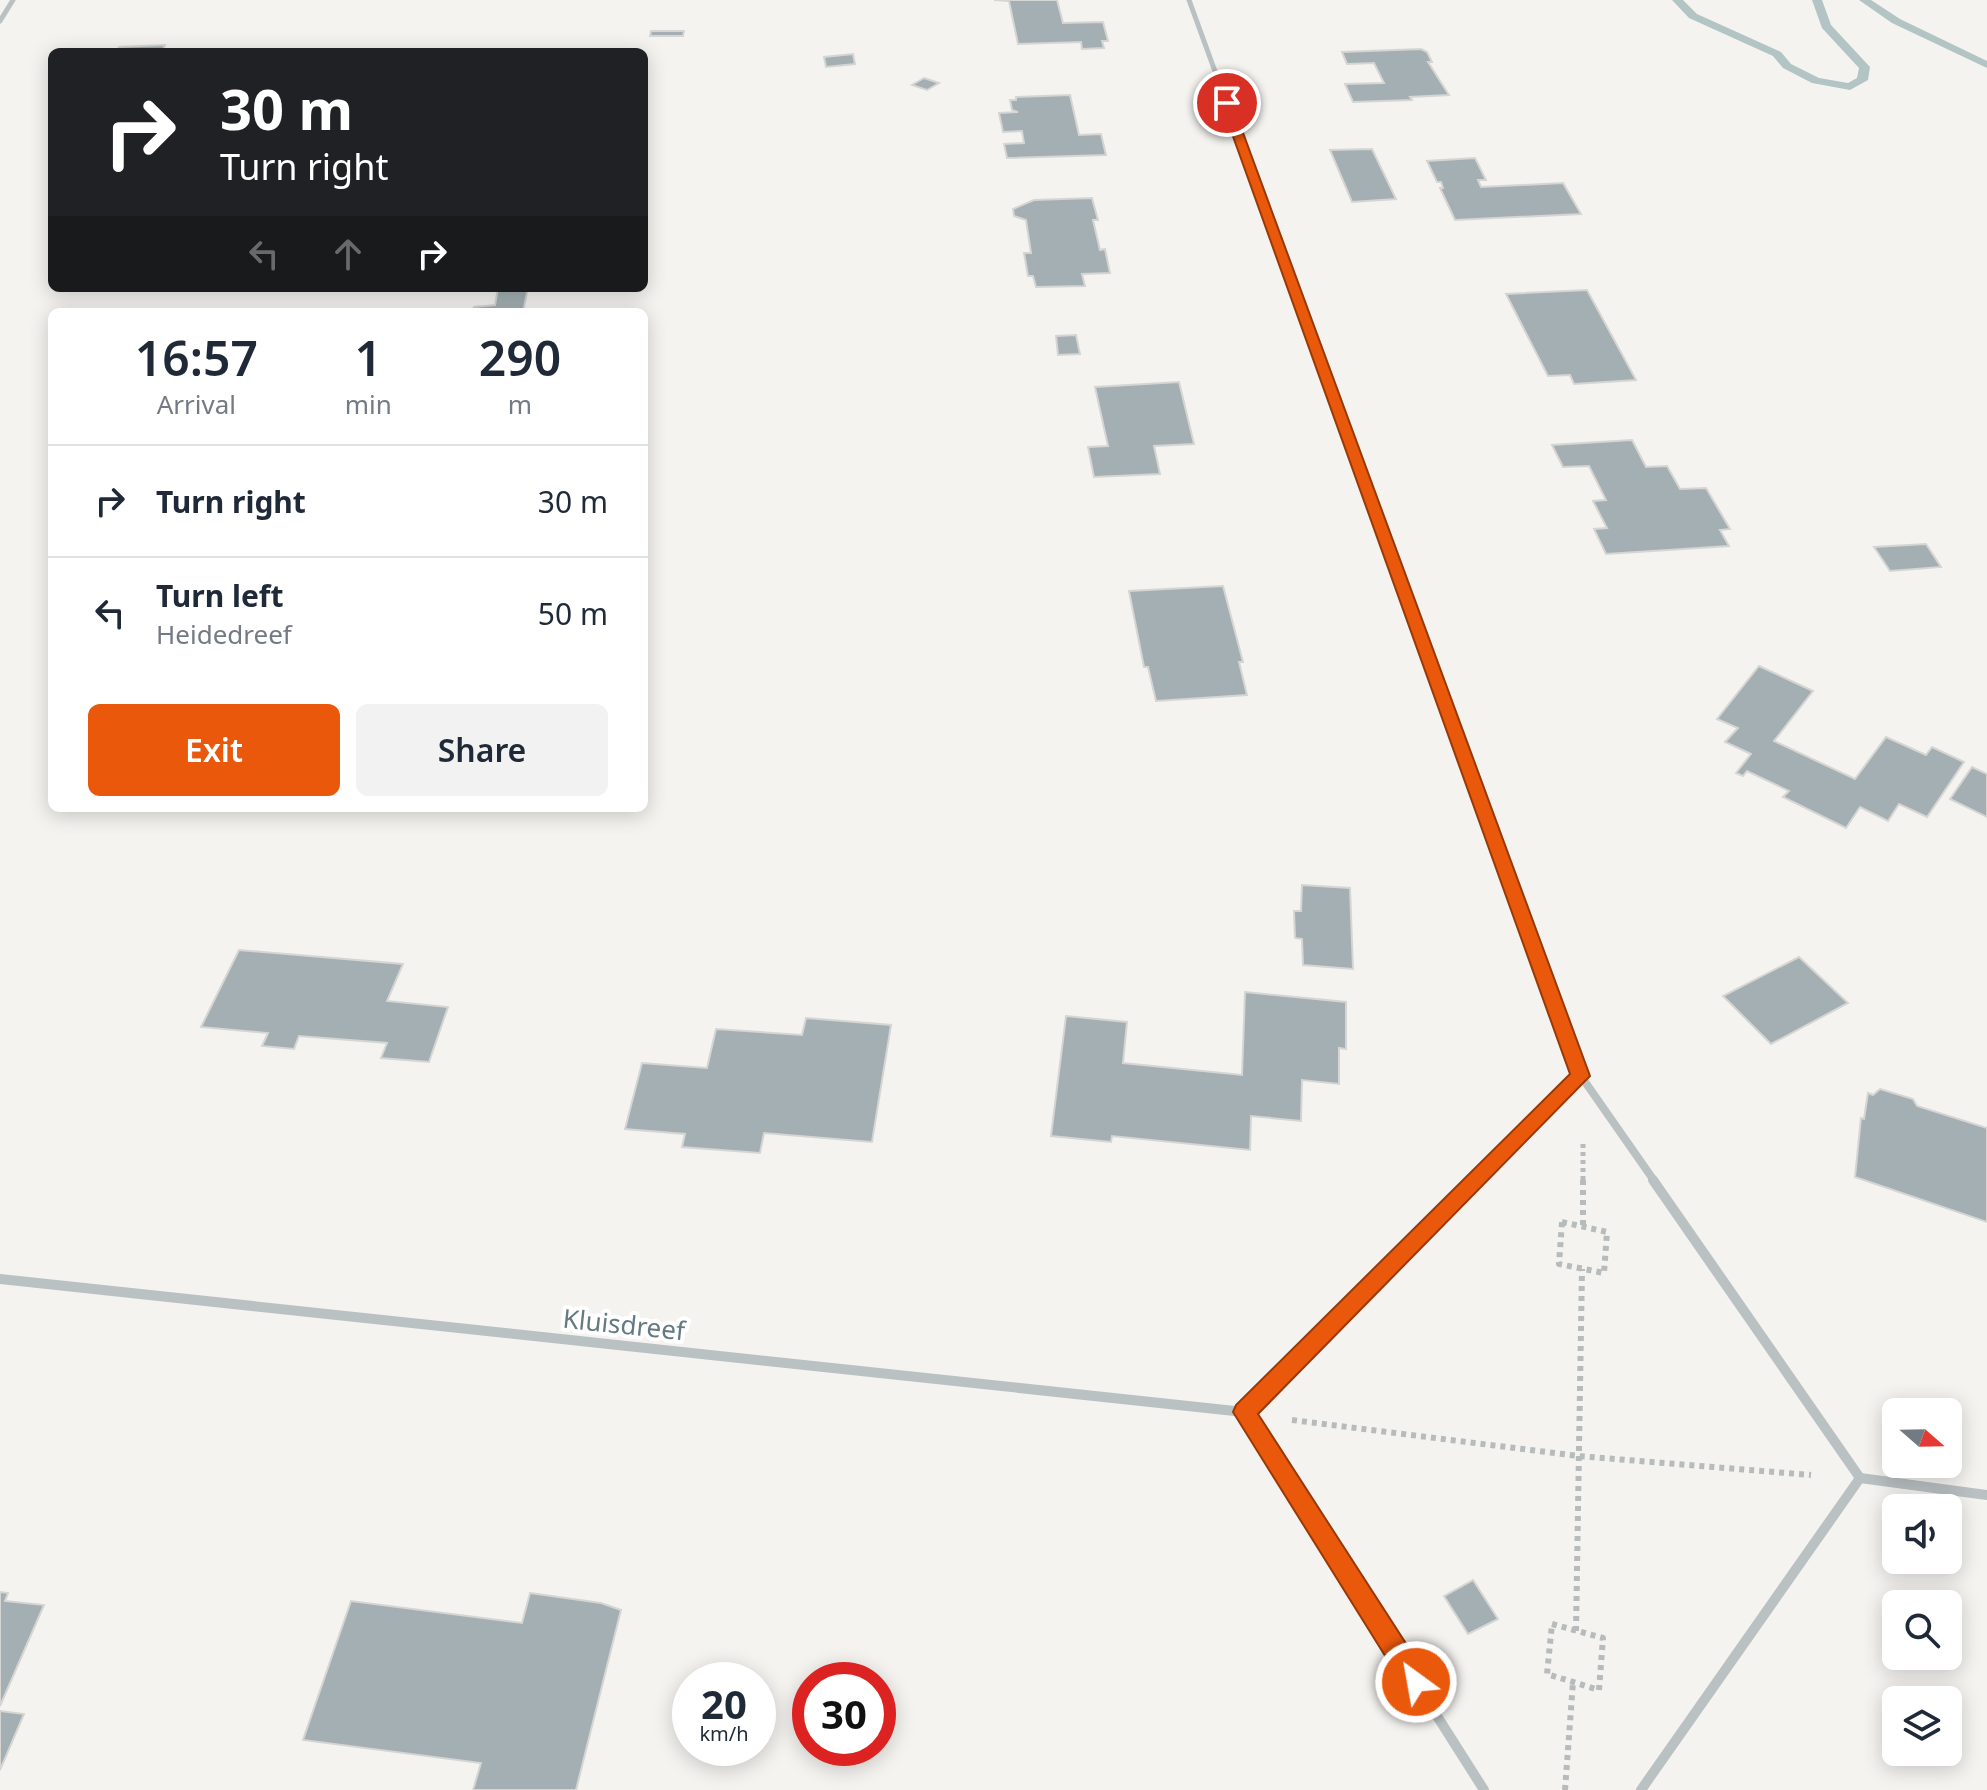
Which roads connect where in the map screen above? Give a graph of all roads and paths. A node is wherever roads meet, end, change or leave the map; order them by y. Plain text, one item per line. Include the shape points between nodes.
1 (13, 0) edge
2 (1189, 0) edge
3 (0, 21) edge
4 (1581, 1076) junction
5 (1583, 1227) junction
6 (1582, 1269) junction
7 (0, 1279) edge
8 (1244, 1412) junction
9 (1578, 1456) junction
10 (1860, 1478) junction
11 (1987, 1495) edge
12 (1576, 1631) junction
13 (1573, 1682) junction
14 (1484, 1790) edge
15 (1565, 1790) edge
16 (1641, 1790) edge

1 - 3 street
2 - 4 street
4 - 5 path
4 - 8 street
4 - 10 street
5 - 6 path via 1562,1222 1559,1264
5 - 6 path via 1607,1232 1604,1273
6 - 9 path
7 - 8 street, Kluisdreef
8 - 9 path
8 - 14 street
9 - 10 path
9 - 12 path
10 - 11 street
10 - 16 street
12 - 13 path via 1552,1624 1547,1674
12 - 13 path via 1603,1638 1599,1690
13 - 15 path

